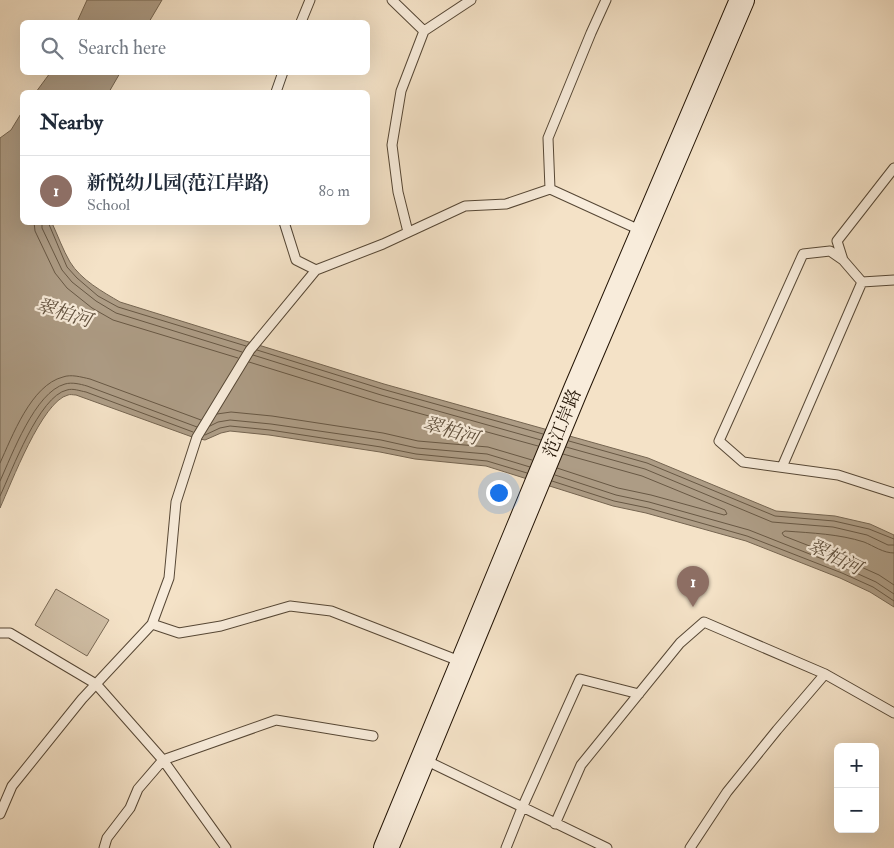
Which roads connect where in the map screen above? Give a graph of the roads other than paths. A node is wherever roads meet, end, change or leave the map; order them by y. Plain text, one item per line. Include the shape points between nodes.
1 (310, 0) edge
2 (392, 0) edge
3 (470, 0) edge
4 (606, 0) edge
5 (742, 0) edge
6 (302, 20) edge
7 (424, 31) junction
8 (282, 75) edge
9 (277, 90) edge
10 (894, 168) edge
11 (550, 189) junction
12 (285, 225) edge
13 (408, 232) junction
14 (644, 232) junction
15 (843, 260) junction
16 (316, 270) junction
17 (894, 280) edge
18 (862, 282) junction
19 (782, 466) junction
20 (893, 490) edge
21 (152, 624) junction
22 (0, 633) edge
23 (463, 663) junction
24 (826, 674) junction
25 (96, 684) junction
26 (640, 694) junction
27 (894, 714) edge
28 (374, 736) dead end
29 (423, 759) junction
30 (163, 760) junction
31 (522, 808) junction
32 (0, 814) edge
33 (555, 824) junction
34 (104, 848) edge
35 (226, 848) edge
36 (386, 848) edge
37 (506, 848) edge
38 (607, 848) edge
39 (690, 848) edge

1 - 6 lane
2 - 7 lane
3 - 7 lane
4 - 11 lane via 548,138
5 - 14 street, 范江岸路
7 - 13 lane via 402,91 392,145 398,192
8 - 9 lane
10 - 15 lane via 837,241
11 - 13 lane via 506,204 465,206
11 - 14 lane
12 - 16 lane via 296,260
13 - 16 lane
14 - 23 street, 范江岸路
15 - 18 lane
15 - 19 lane via 830,251 803,254 719,441 743,462
16 - 21 lane via 250,350 197,437 176,502 169,578
17 - 18 lane
18 - 19 lane
19 - 20 lane via 838,475
21 - 23 lane via 179,633 221,626 290,606 331,611
21 - 25 lane
22 - 25 lane via 10,633
23 - 29 street, 范江岸路
24 - 26 lane via 704,622 680,643
24 - 27 lane
24 - 39 lane via 728,792
25 - 30 lane
25 - 32 lane via 12,786
26 - 31 lane via 580,679
26 - 33 lane via 581,765
28 - 30 lane via 276,720
29 - 31 lane
29 - 36 street, 范江岸路
30 - 34 lane via 138,789 130,808 107,838
30 - 35 lane
31 - 33 lane
31 - 37 lane
33 - 38 lane

